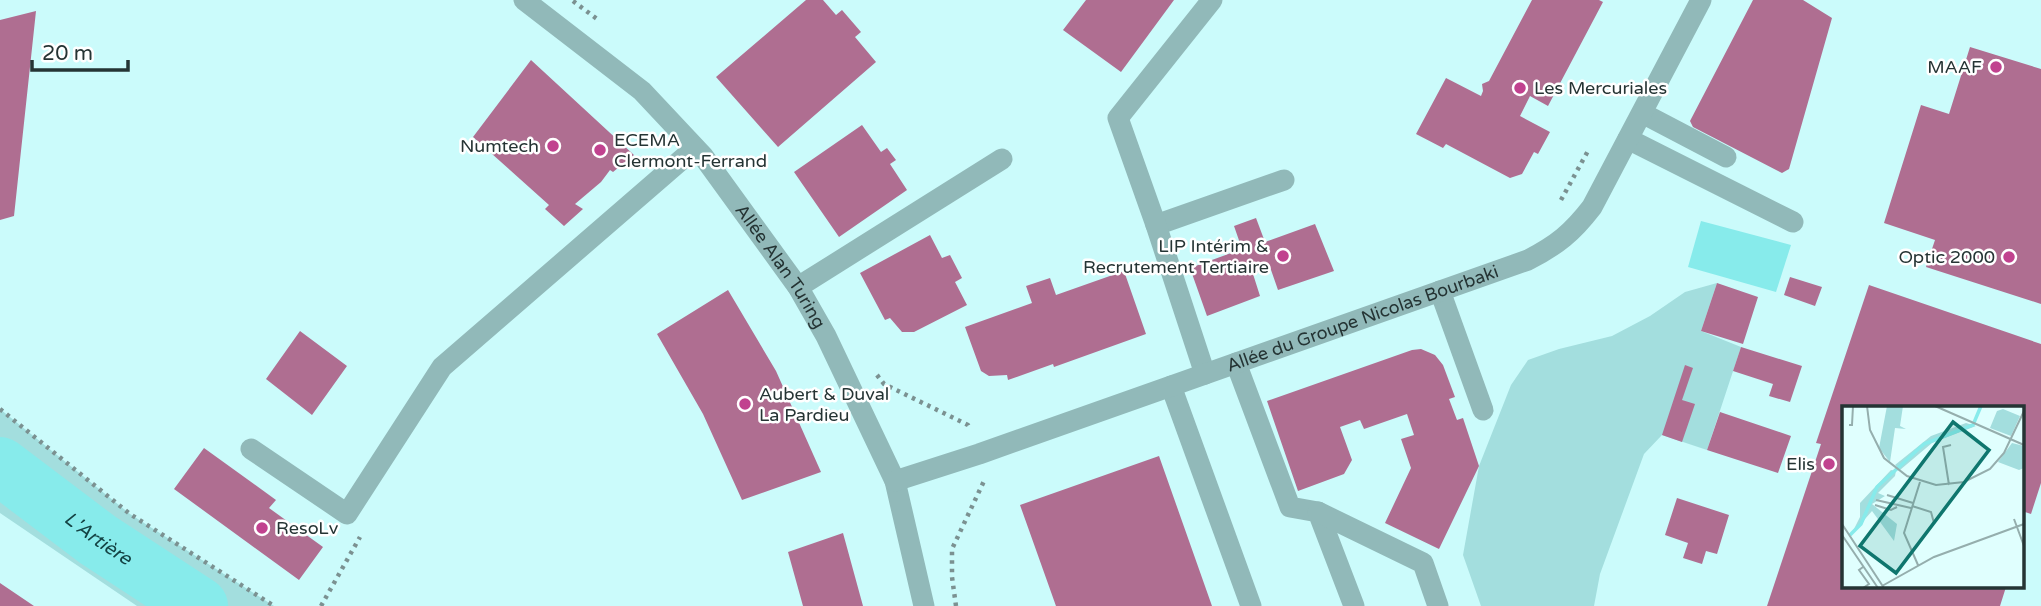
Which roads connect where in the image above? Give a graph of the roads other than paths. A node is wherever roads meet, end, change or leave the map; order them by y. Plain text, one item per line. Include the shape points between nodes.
1 (524, 0) edge
2 (1212, 0) edge
3 (1701, 0) edge
4 (1642, 113) junction
5 (1628, 139) junction
6 (695, 148) junction
7 (1726, 157) dead end
8 (1002, 159) dead end
9 (1284, 180) dead end
10 (1793, 222) dead end
11 (1156, 225) junction
12 (798, 287) junction
13 (1440, 291) junction
14 (1236, 363) junction
15 (1205, 374) junction
16 (1171, 386) junction
17 (1483, 410) dead end
18 (251, 449) dead end
19 (895, 481) junction
20 (1318, 512) junction
21 (924, 606) edge
22 (1251, 606) edge
23 (1354, 606) edge
24 (1438, 606) edge

1 - 6 street, Allée Alan Turing via 642,92
2 - 11 street via 1118,118
3 - 4 street, Allée du Groupe Nicolas Bourbaki
4 - 5 street, Allée du Groupe Nicolas Bourbaki
4 - 7 street
5 - 10 street
5 - 13 street, Allée du Groupe Nicolas Bourbaki via 1592,207 1556,246
6 - 12 street, Allée Alan Turing
6 - 18 street via 442,367 348,514
8 - 12 street
9 - 11 street
11 - 15 street
12 - 19 street, Allée Alan Turing
13 - 14 street, Allée du Groupe Nicolas Bourbaki
13 - 17 street
14 - 15 street, Allée du Groupe Nicolas Bourbaki
14 - 20 street via 1290,506
15 - 16 street, Allée du Groupe Nicolas Bourbaki
16 - 19 street, Allée du Groupe Nicolas Bourbaki
16 - 22 street
19 - 21 street, Allée Alan Turing
20 - 23 street
20 - 24 street via 1423,563

